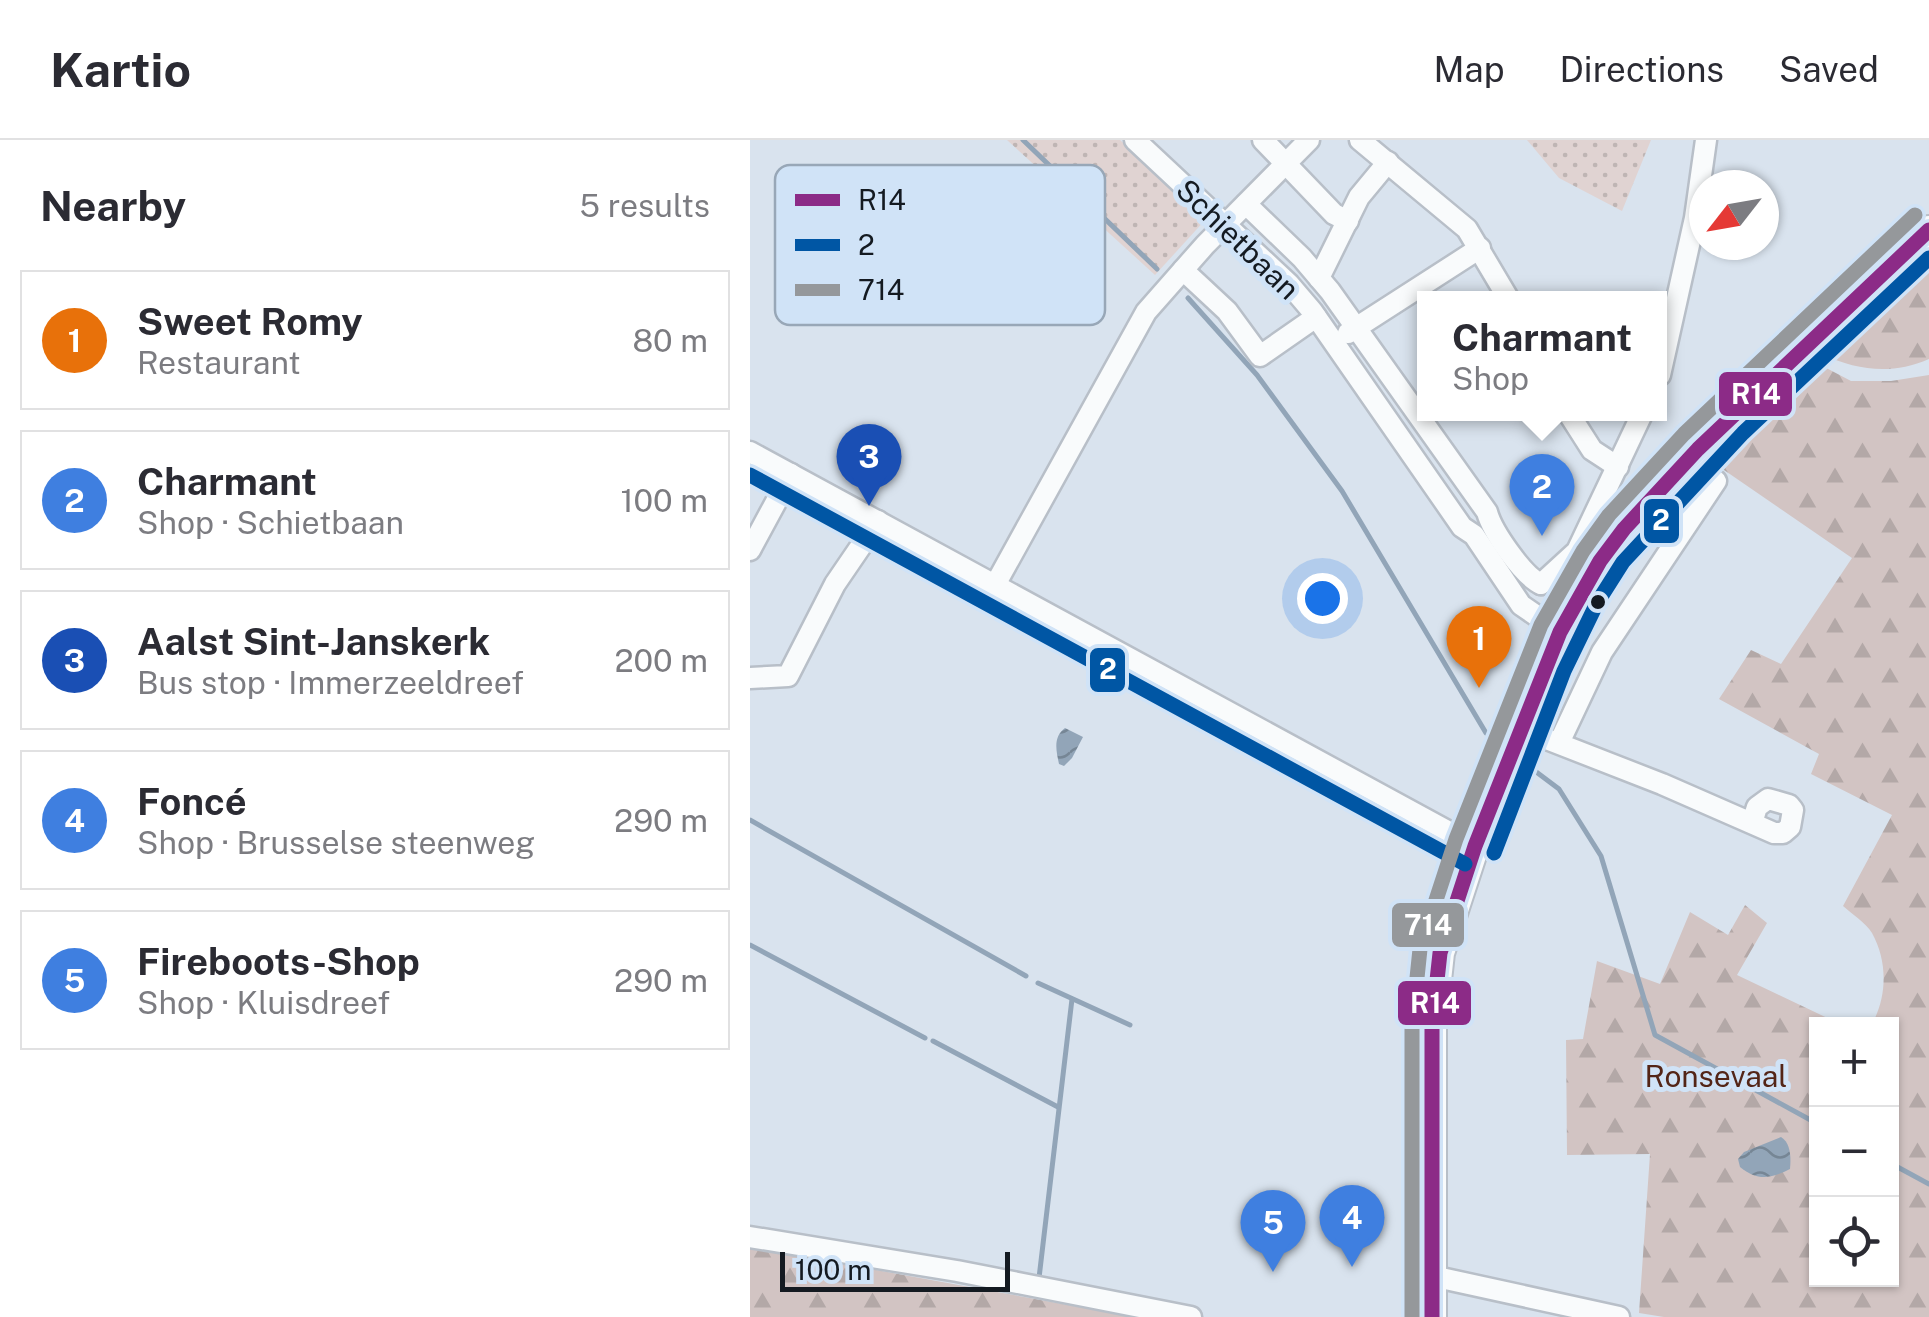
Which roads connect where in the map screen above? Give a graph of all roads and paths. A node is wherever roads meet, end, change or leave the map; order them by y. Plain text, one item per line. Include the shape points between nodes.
1 (1135, 140) edge
2 (1263, 140) edge
3 (1309, 140) edge
4 (1360, 140) edge
5 (1706, 140) edge
6 (1388, 162) junction
7 (1286, 164) junction
8 (1246, 204) junction
9 (1341, 218) junction
10 (1224, 225) junction
11 (1929, 230) edge
12 (1480, 248) junction
13 (1184, 270) junction
14 (1320, 278) junction
15 (1504, 291) edge
16 (1316, 316) junction
17 (1356, 328) junction
18 (1334, 343) junction
19 (1667, 344) edge
20 (1417, 414) edge
21 (1422, 421) edge
22 (1574, 421) edge
23 (1639, 421) edge
24 (750, 452) edge
25 (1618, 467) junction
26 (791, 474) junction
27 (1716, 481) dead end
28 (1600, 508) junction
29 (878, 521) junction
30 (1482, 529) junction
31 (1624, 529) junction
32 (750, 550) edge
33 (1541, 584) junction
34 (996, 585) junction
35 (1536, 616) junction
36 (1560, 632) junction
37 (750, 678) edge
38 (1521, 729) junction
39 (1558, 743) junction
40 (1752, 823) dead end
41 (1475, 846) junction
42 (750, 1237) edge
43 (1432, 1276) junction
44 (1191, 1317) edge
45 (1432, 1317) edge
46 (1619, 1317) edge

1 - 10 street, Schietbaan
2 - 7 street
3 - 7 street
4 - 6 street
5 - 19 street
6 - 9 street
6 - 12 street via 1467,229
7 - 8 street
7 - 9 street
8 - 10 street
8 - 14 street, Schietbaan
9 - 14 street
10 - 13 street
10 - 16 street, Schietbaan
11 - 31 main road
12 - 15 street
12 - 17 street
13 - 16 street via 1228,311 1260,356
13 - 34 street via 1146,312
14 - 17 street, Schietbaan
16 - 18 street, Schietbaan
17 - 18 street
17 - 20 street, Schietbaan
18 - 30 street, Schietbaan via 1462,527
21 - 30 street, Schietbaan via 1487,512
22 - 25 street via 1592,450
23 - 25 street
24 - 26 street
25 - 28 street
26 - 29 street
26 - 32 street
27 - 39 street via 1602,652
28 - 31 street
28 - 33 street via 1577,551
29 - 34 street
29 - 37 street via 835,584 788,676
30 - 33 street, Schietbaan
30 - 35 street, Schietbaan via 1521,606
31 - 36 main road
33 - 35 street
34 - 41 street
35 - 36 street, Schietbaan
36 - 38 main road
38 - 39 street
38 - 41 main road
39 - 40 street
41 - 43 main road via 1434,990
42 - 44 street
43 - 45 main road
43 - 46 street

